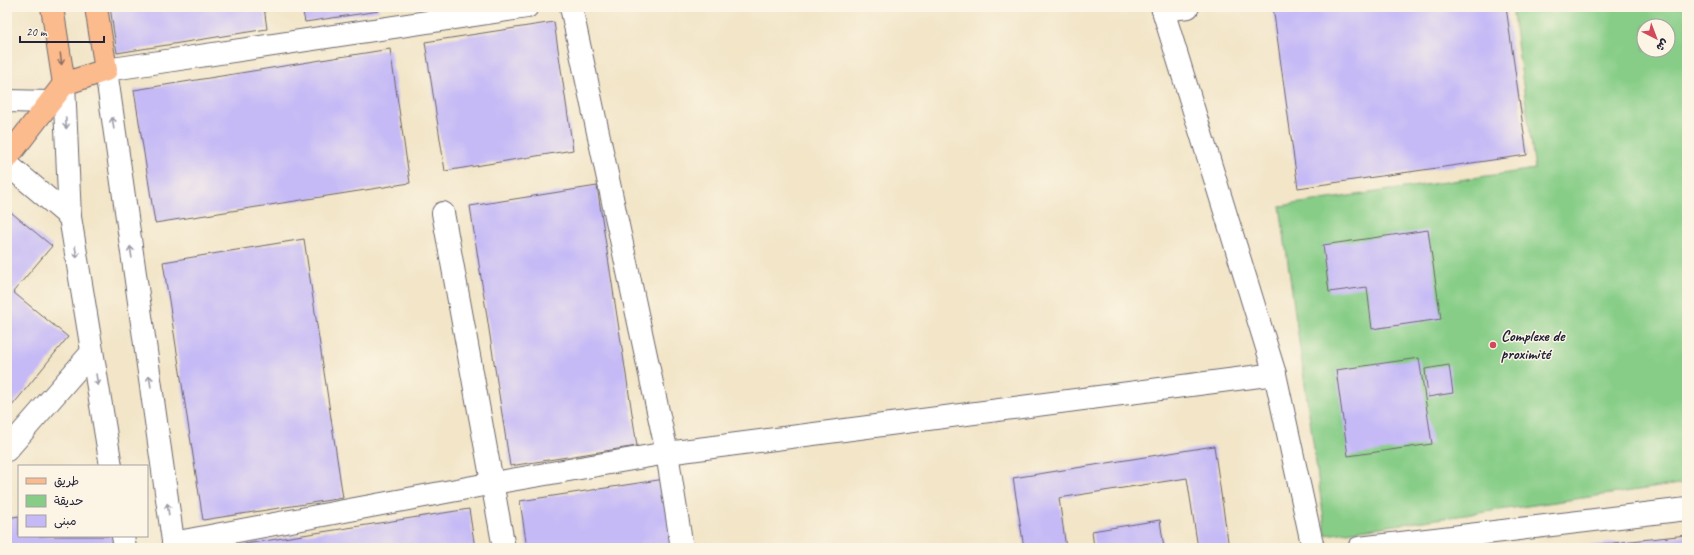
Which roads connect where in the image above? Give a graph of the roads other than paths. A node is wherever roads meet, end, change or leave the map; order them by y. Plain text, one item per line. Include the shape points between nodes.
1 (52, 7) edge
2 (96, 7) edge
3 (527, 7) edge
4 (571, 7) edge
5 (1188, 7) edge
6 (1163, 9) edge
7 (106, 70) junction
8 (64, 84) junction
9 (7, 101) edge
10 (50, 102) junction
11 (7, 158) edge
12 (7, 164) edge
13 (443, 213) dead end
14 (70, 217) junction
15 (92, 352) junction
16 (1275, 374) junction
17 (7, 450) edge
18 (667, 453) junction
19 (111, 465) edge
20 (494, 483) junction
21 (1687, 509) edge
22 (123, 537) edge
23 (1494, 540) edge
24 (173, 546) edge
25 (125, 548) edge
26 (504, 548) edge
27 (682, 548) edge
28 (1313, 548) edge
29 (1359, 548) edge

1 -> 8 main road
2 - 7 main road
3 - 7 street
4 - 18 street
5 - 6 street
6 - 16 street
7 - 8 main road
24 -> 7 street
8 - 10 main road
8 -> 14 street
9 - 10 street
10 - 11 main road
12 - 14 street
13 - 20 street
14 -> 15 street
15 - 17 street
15 -> 19 street
16 - 18 street
16 - 28 street
18 - 20 street
18 - 27 street
20 - 24 street
20 - 26 street
21 - 23 street
22 - 25 street
23 - 29 street

